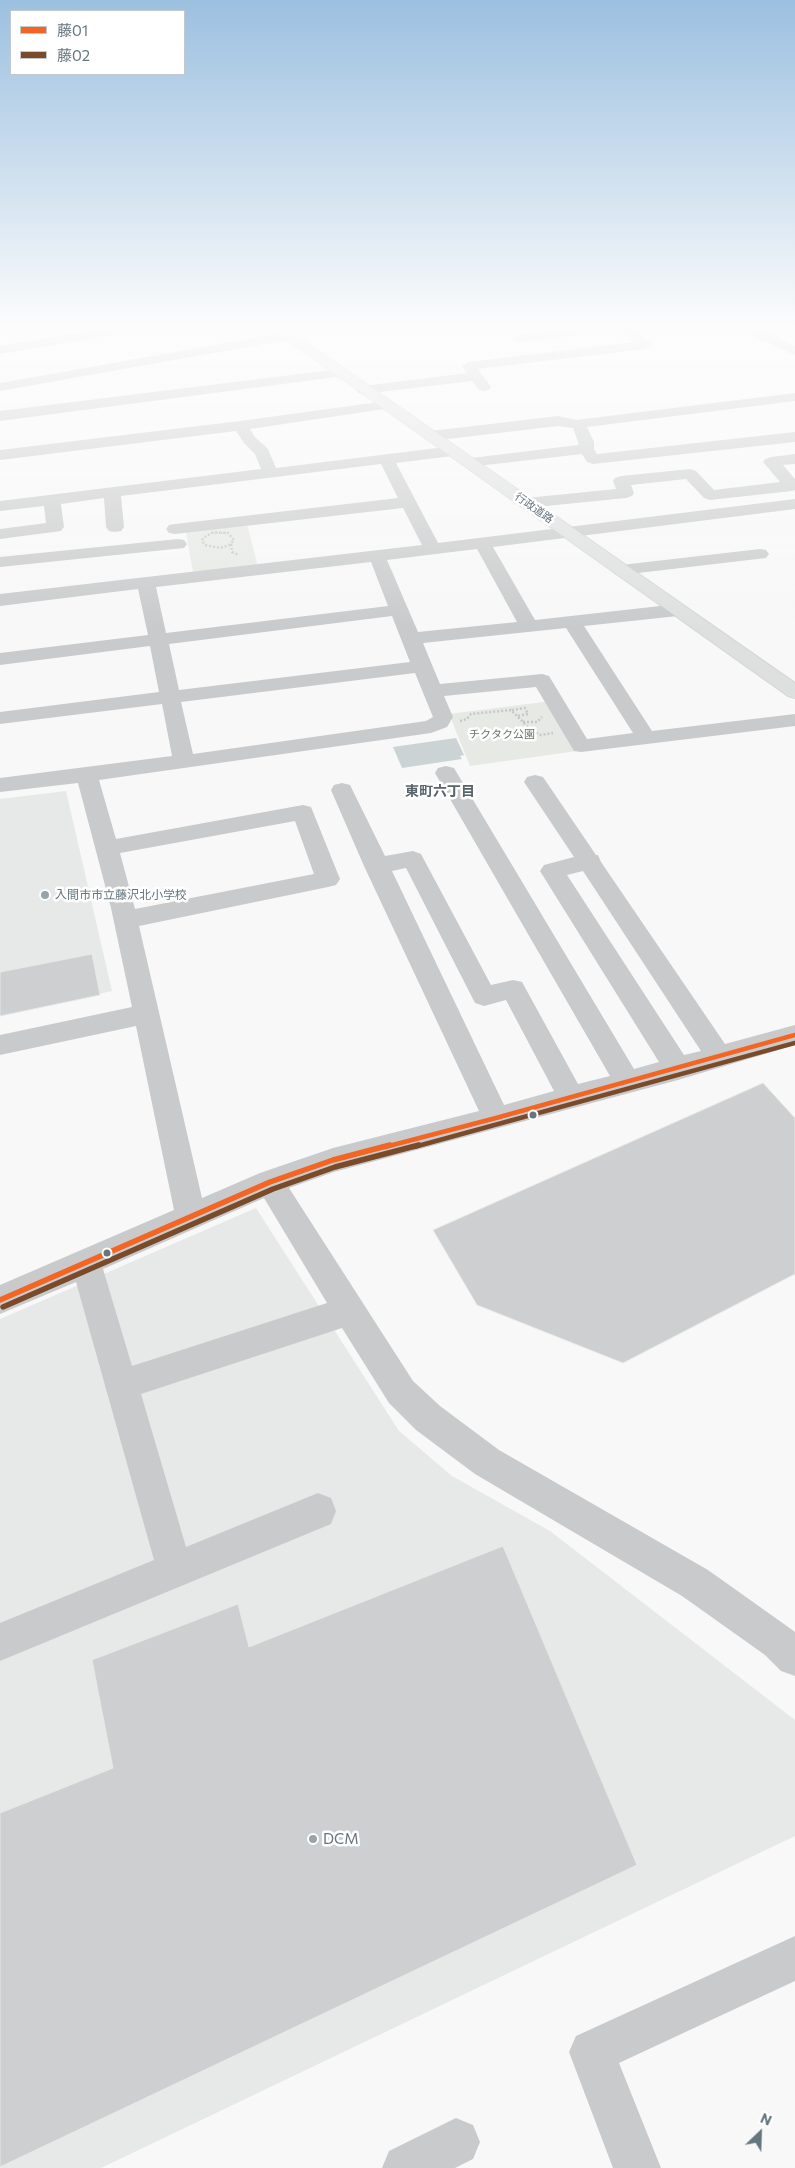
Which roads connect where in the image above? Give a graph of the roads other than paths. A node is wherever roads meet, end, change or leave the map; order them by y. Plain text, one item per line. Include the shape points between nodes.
1 (238, 426) edge
2 (240, 426) edge
3 (417, 426) edge
4 (514, 426) edge
5 (579, 426) edge
6 (221, 428) joint
7 (431, 436) junction
8 (795, 437) edge
9 (104, 442) junction
10 (586, 449) junction
11 (453, 452) junction
12 (0, 454) edge
13 (795, 459) edge
14 (387, 460) junction
15 (107, 461) dead end
16 (469, 462) junction
17 (271, 474) junction
18 (790, 478) edge
19 (165, 487) junction
20 (112, 493) junction
21 (715, 495) junction
22 (52, 500) junction
23 (409, 502) junction
24 (526, 503) junction
25 (795, 504) edge
26 (0, 506) edge
27 (727, 512) junction
28 (115, 527) dead end
29 (567, 532) junction
30 (0, 534) edge
31 (176, 537) junction
32 (482, 542) junction
33 (432, 548) junction
34 (132, 549) junction
35 (760, 554) dead end
36 (376, 556) junction
37 (0, 562) edge
38 (621, 570) junction
39 (186, 578) junction
40 (141, 583) junction
41 (0, 600) edge
42 (399, 610) junction
43 (678, 610) junction
44 (571, 621) junction
45 (528, 626) junction
46 (158, 639) junction
47 (411, 639) junction
48 (0, 642) edge
49 (117, 644) junction
50 (0, 659) edge
51 (422, 666) junction
52 (790, 685) edge
53 (432, 691) junction
54 (170, 696) junction
55 (0, 718) edge
56 (795, 720) edge
57 (646, 738) junction
58 (184, 762) junction
59 (446, 772) dead end
60 (87, 775) junction
61 (535, 782) dead end
62 (0, 785) edge
63 (342, 790) dead end
64 (106, 848) junction
65 (590, 861) junction
66 (376, 866) junction
67 (126, 920) junction
68 (146, 1014) junction
69 (795, 1034) edge
70 (0, 1045) edge
71 (720, 1056) junction
72 (678, 1069) junction
73 (627, 1081) junction
74 (571, 1097) junction
75 (496, 1118) junction
76 (270, 1182) junction
77 (191, 1218) junction
78 (86, 1264) junction
79 (0, 1300) edge
80 (349, 1311) junction
81 (121, 1384) junction
82 (318, 1511) dead end
83 (176, 1570) junction
84 (0, 1642) edge
85 (795, 1657) edge
86 (795, 1958) edge
87 (456, 2142) dead end
88 (406, 2168) edge
89 (637, 2168) edge

1 - 6 street
2 - 17 street via 262,452
3 - 7 highway, 行政道路
4 - 7 street
5 - 10 street
6 - 9 street
7 - 11 highway, 行政道路
8 - 10 street via 593,459
9 - 12 street via 57,455
9 - 15 street
10 - 16 street
11 - 14 street
11 - 16 highway, 行政道路
13 - 18 street via 771,462
14 - 17 street
14 - 23 street
16 - 24 highway, 行政道路
17 - 19 street
18 - 21 street via 792,486
19 - 20 street
19 - 31 street
20 - 22 street
20 - 28 street
21 - 24 street via 710,495 690,474 621,481 626,493
21 - 27 street
22 - 26 street
22 - 30 street via 55,527
23 - 31 street
23 - 33 street
24 - 29 highway, 行政道路
25 - 27 street
27 - 29 street
29 - 32 street
29 - 38 highway, 行政道路
31 - 34 street
31 - 39 street
32 - 33 street
32 - 45 street
33 - 36 street
34 - 37 street
34 - 40 street
35 - 38 street
36 - 39 street
36 - 42 street
38 - 43 highway, 行政道路
39 - 40 street
40 - 41 street
40 - 46 street
42 - 46 street
42 - 47 street
43 - 44 street
43 - 52 highway, 行政道路
44 - 45 street
44 - 57 street
45 - 47 street
46 - 49 street
46 - 54 street
47 - 51 street
48 - 49 street via 115,628
49 - 50 street
51 - 53 street
51 - 54 street
53 - 57 street via 542,680 581,746
53 - 58 street via 443,717 431,727
54 - 55 street
54 - 58 street
56 - 57 street
58 - 60 street
59 - 73 street
60 - 62 street
60 - 64 street
61 - 65 street
63 - 66 street
64 - 67 street
64 - 67 street via 303,812 328,879
65 - 71 street
65 - 72 street via 552,871
66 - 74 street via 413,859 484,996 513,989
66 - 75 street
67 - 68 street
68 - 70 street
68 - 77 street
69 - 71 street
71 - 72 street
72 - 73 street
73 - 74 street
74 - 75 street
75 - 76 street via 333,1160
76 - 77 street
76 - 80 street
77 - 78 street
78 - 79 street
78 - 81 street
80 - 81 street
80 - 85 street via 401,1392 428,1418 487,1462 695,1583
81 - 83 street
82 - 83 street
83 - 84 street
86 - 89 street via 592,2052
87 - 88 street

